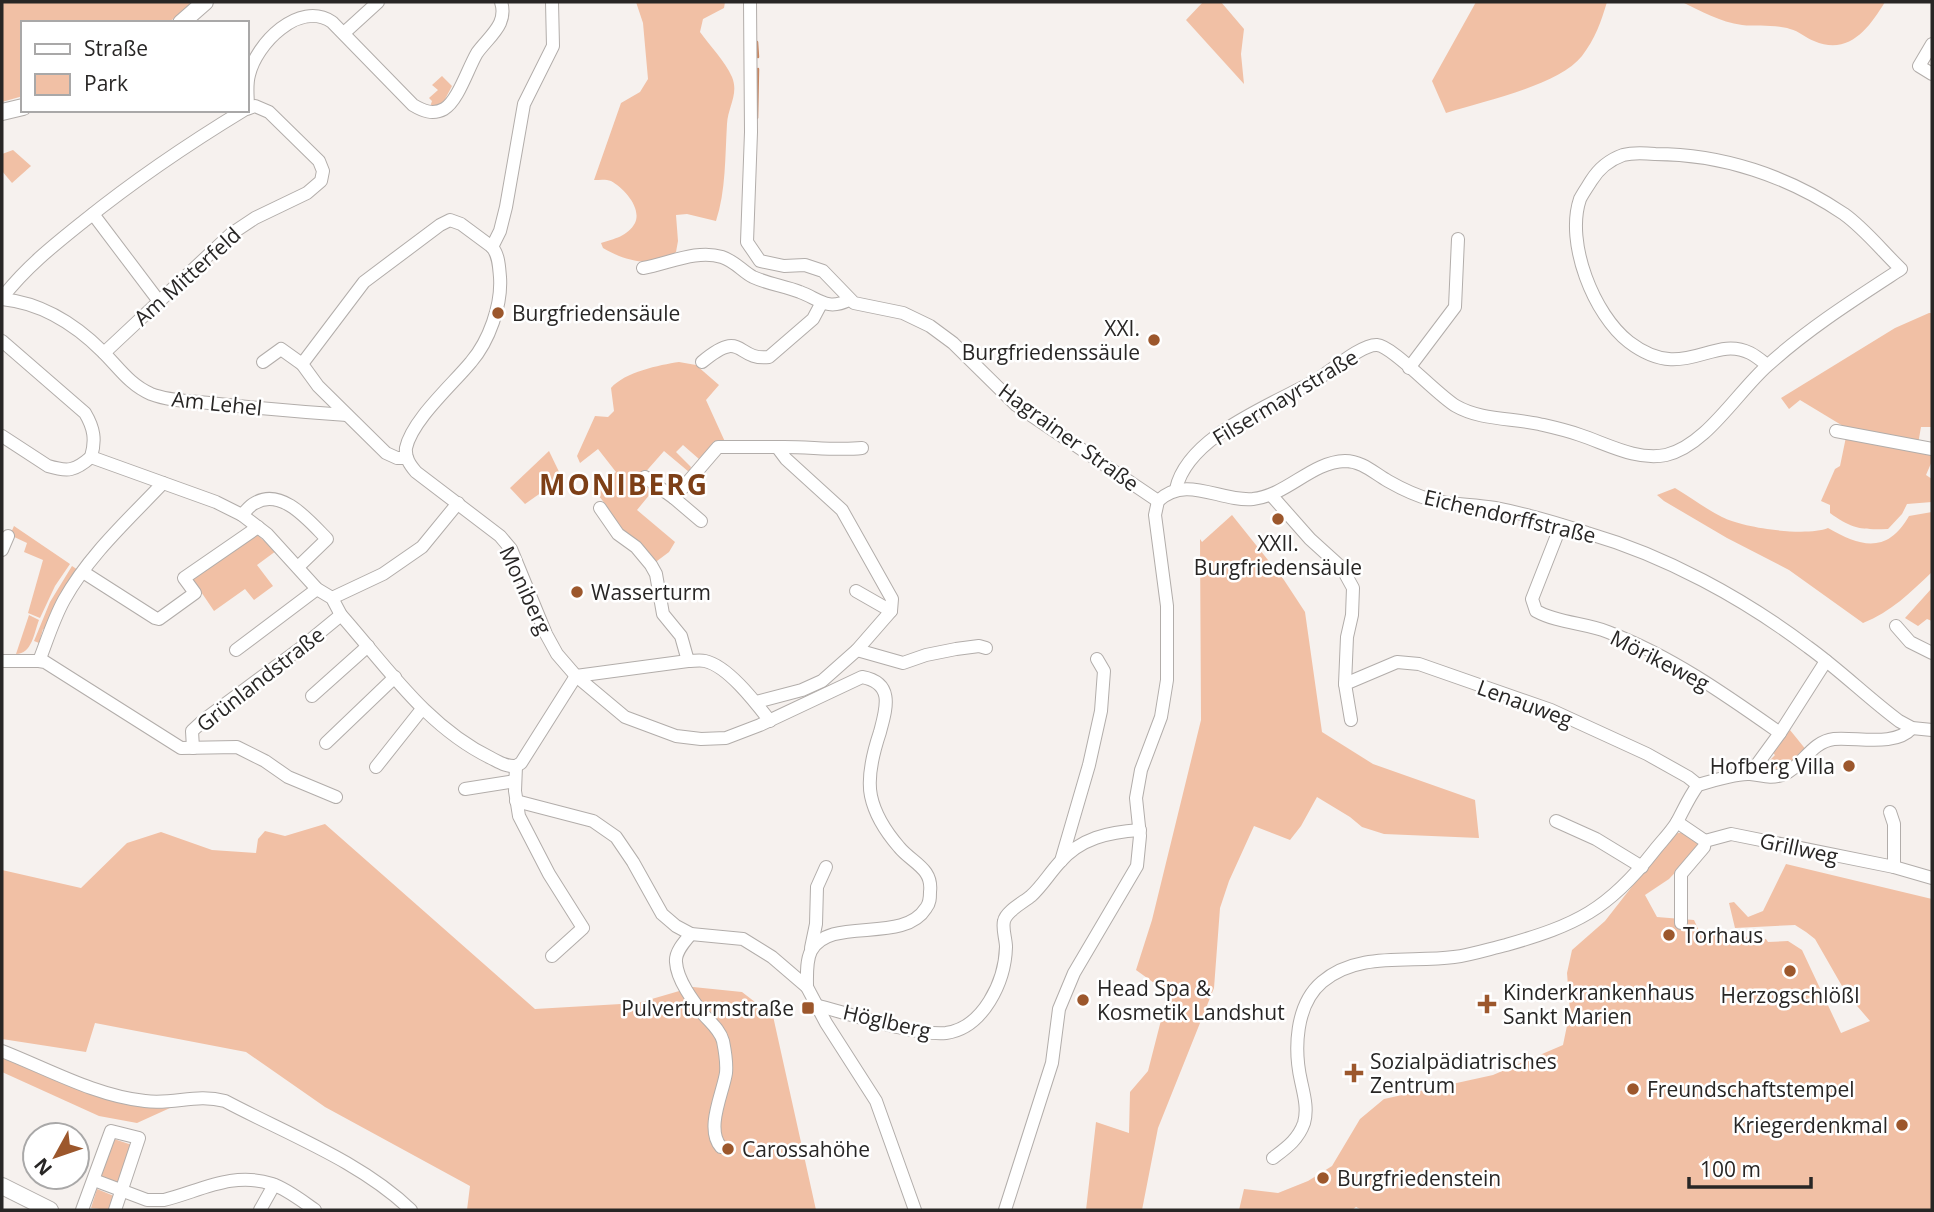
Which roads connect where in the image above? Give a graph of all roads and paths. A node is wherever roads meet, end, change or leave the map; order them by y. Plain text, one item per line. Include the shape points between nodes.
1 (205, 2) edge
2 (378, 2) edge
3 (501, 2) edge
4 (552, 2) edge
5 (750, 2) edge
6 (183, 21) edge
7 (344, 33) junction
8 (1932, 44) edge
9 (1932, 74) edge
10 (248, 76) edge
11 (21, 107) edge
12 (248, 108) edge
13 (2, 112) edge
14 (241, 112) edge
15 (93, 214) junction
16 (1458, 239) dead end
17 (492, 247) junction
18 (643, 268) dead end
19 (2, 298) edge
20 (158, 300) junction
21 (849, 300) junction
22 (821, 304) junction
23 (2, 341) edge
24 (104, 353) junction
25 (263, 362) dead end
26 (702, 362) dead end
27 (302, 364) junction
28 (1767, 365) junction
29 (1409, 368) junction
30 (347, 415) junction
31 (1836, 431) dead end
32 (2, 436) edge
33 (778, 447) junction
34 (862, 448) dead end
35 (1932, 449) edge
36 (91, 457) junction
37 (407, 458) junction
38 (645, 477) dead end
39 (163, 483) junction
40 (1176, 489) junction
41 (1272, 496) junction
42 (674, 498) junction
43 (1158, 501) junction
44 (458, 503) junction
45 (600, 508) dead end
46 (242, 515) junction
47 (701, 522) dead end
48 (1561, 525) junction
49 (258, 527) junction
50 (298, 567) junction
51 (83, 572) junction
52 (317, 589) junction
53 (856, 592) dead end
54 (332, 598) junction
55 (891, 611) junction
56 (341, 615) junction
57 (1896, 626) dead end
58 (368, 646) junction
59 (986, 648) dead end
60 (236, 650) dead end
61 (857, 650) junction
62 (1932, 653) edge
63 (1097, 659) dead end
64 (2, 661) edge
65 (38, 661) junction
66 (688, 661) junction
67 (1826, 661) junction
68 (576, 676) junction
69 (395, 677) junction
70 (1345, 684) junction
71 (312, 696) dead end
72 (756, 702) junction
73 (422, 709) junction
74 (1351, 720) dead end
75 (770, 721) junction
76 (1912, 728) junction
77 (1932, 730) edge
78 (1780, 733) junction
79 (326, 743) dead end
80 (193, 748) junction
81 (516, 766) junction
82 (376, 767) dead end
83 (1750, 774) junction
84 (515, 781) junction
85 (1698, 785) junction
86 (466, 789) dead end
87 (335, 797) dead end
88 (516, 801) junction
89 (1890, 812) dead end
90 (1556, 821) dead end
91 (1677, 822) junction
92 (1140, 830) junction
93 (1705, 841) junction
94 (1060, 861) junction
95 (827, 867) dead end
96 (1642, 867) junction
97 (1894, 867) junction
98 (1932, 878) edge
99 (1681, 923) dead end
100 (691, 934) junction
101 (810, 952) junction
102 (552, 956) dead end
103 (807, 988) junction
104 (815, 1004) junction
105 (2, 1051) edge
106 (721, 1147) dead end
107 (1273, 1158) dead end
108 (94, 1180) junction
109 (274, 1185) junction
110 (2, 1186) edge
111 (122, 1190) junction
112 (50, 1210) edge
113 (82, 1210) edge
114 (115, 1210) edge
115 (260, 1210) edge
116 (315, 1210) edge
117 (411, 1210) edge
118 (915, 1210) edge
119 (1005, 1210) edge

1 - 6 main road
2 - 7 street
3 - 7 street via 500,24 476,55 452,101 432,112 413,105
4 - 17 street via 554,46 524,104 506,207
5 - 21 street via 747,242 754,256 766,264 805,265 823,271
7 - 10 street via 326,17 313,14 291,20 269,37
8 - 9 street via 1919,66
11 - 13 main road
12 - 20 street, Am Mitterfeld via 255,106 269,112 321,166 321,181 237,229
14 - 15 street via 177,151
15 - 19 street via 37,258
15 - 20 street
16 - 29 street via 1455,307
17 - 27 street via 461,224 450,220 440,225 364,282
17 - 37 street via 500,284 489,329 471,362 412,434
18 - 22 street via 702,255 722,257 750,276 799,291
19 - 24 street, Am Lehel via 52,312
20 - 24 street, Am Mitterfeld
21 - 22 street, Hagrainer Straße
21 - 43 street, Hagrainer Straße via 903,313 930,326 1016,405
22 - 26 street via 813,319 769,357 725,346
23 - 36 street via 85,413 94,437
24 - 30 street, Am Lehel via 133,384 161,397
25 - 27 street via 281,349
27 - 30 street
28 - 28 street via 1750,353 1730,349 1685,360 1663,360 1635,346 1613,326 1592,294 1578,241 1580,198 1598,170 1623,155 1675,153 1774,177 1846,215 1901,269 1833,313
28 - 29 street via 1685,448 1656,457 1537,423 1468,412 1446,401
29 - 40 street, Filsermayrstraße via 1391,351 1376,345 1363,350 1228,428 1190,460
30 - 37 street via 386,453
31 - 35 street
32 - 36 street via 48,466 67,471
33 - 34 street
33 - 42 street via 718,447
33 - 55 street via 842,510 892,599
36 - 39 street, Grünlandstraße
37 - 44 street, Moniberg via 416,472
38 - 42 street
39 - 46 street, Grünlandstraße
39 - 51 street
40 - 41 street, Eichendorffstraße via 1242,500
40 - 43 street
41 - 48 street, Eichendorffstraße via 1322,467 1350,461 1433,500 1493,508
41 - 70 street via 1350,579 1354,595
42 - 47 street
43 - 92 street, Hagrainer Straße via 1155,515 1167,606 1167,680 1161,717 1140,770 1136,798
44 - 54 street, Grünlandstraße via 422,547 383,574
44 - 68 street, Moniberg via 511,549 546,634
45 - 66 street via 618,534 651,565 663,614 681,636
46 - 49 street, Grünlandstraße
46 - 50 street via 255,503 275,499 317,529 327,539
48 - 67 street, Eichendorffstraße via 1640,553 1729,595
48 - 78 street, Mörikeweg via 1532,599 1536,611 1607,631 1642,647 1714,687
49 - 50 street, Grünlandstraße
49 - 51 street via 184,578 195,593 159,619
50 - 52 street, Grünlandstraße
51 - 65 street via 54,620
52 - 54 street, Grünlandstraße
52 - 60 street, Grünlandstraße
53 - 55 street
54 - 56 street, Grünlandstraße
55 - 61 street
56 - 58 street, Grünlandstraße
56 - 80 street, Grünlandstraße via 205,719 192,731
57 - 62 street via 1910,642
58 - 69 street, Grünlandstraße
58 - 71 street, Grünlandstraße
59 - 61 street via 956,649 903,663
61 - 72 street via 822,681
63 - 94 street, Höglberg via 1104,671 1101,711
64 - 65 street
65 - 80 street via 57,668 181,748
66 - 68 street
66 - 72 street via 707,662 725,672
67 - 76 street, Eichendorffstraße
67 - 78 street
68 - 75 street, Moniberg via 625,717 676,736 726,738
68 - 81 street
69 - 73 street, Grünlandstraße
69 - 79 street
70 - 74 street
70 - 85 street, Lenauweg via 1397,662 1419,664 1551,710 1647,754
72 - 75 street
73 - 81 street, Grünlandstraße via 470,748 508,767
73 - 82 street
75 - 101 street, Moniberg via 862,677 880,686 887,712 870,791 886,831 922,866 931,884 929,904 920,917 905,926 842,933 822,939
76 - 77 street
76 - 83 street via 1899,737 1824,741 1784,774 1764,778
78 - 83 street
80 - 87 street via 237,747 288,777
81 - 84 street
83 - 85 street
84 - 86 street
84 - 88 street
85 - 91 street
88 - 100 street via 593,821 616,838 663,914
88 - 102 street via 532,844 582,925 582,931
89 - 97 street
90 - 96 street
91 - 93 street
91 - 96 street
92 - 94 street, Höglberg via 1100,835
92 - 119 street, Hagrainer Straße via 1138,866 1073,973 1059,1009 1052,1063
93 - 97 street, Grillweg via 1731,834
93 - 99 street via 1681,874
94 - 104 street, Höglberg via 1004,919 1004,967 986,1006 965,1027 934,1033
95 - 101 street via 817,887
96 - 107 street via 1596,909 1546,934 1455,957 1357,962 1325,979 1310,998 1297,1044 1305,1120 1294,1141
97 - 98 street, Grillweg
100 - 103 street via 743,939
100 - 106 street via 676,962 688,991 723,1042 726,1073 716,1109 716,1141
101 - 103 street
103 - 104 street
104 - 118 street via 876,1101
105 - 117 street via 119,1098 170,1102 205,1096 225,1101 366,1175
108 - 111 street
108 - 111 street via 111,1131 139,1138
108 - 113 street
109 - 111 street via 234,1179 164,1200 147,1200
109 - 115 street
109 - 116 street
110 - 112 main road
111 - 114 street

